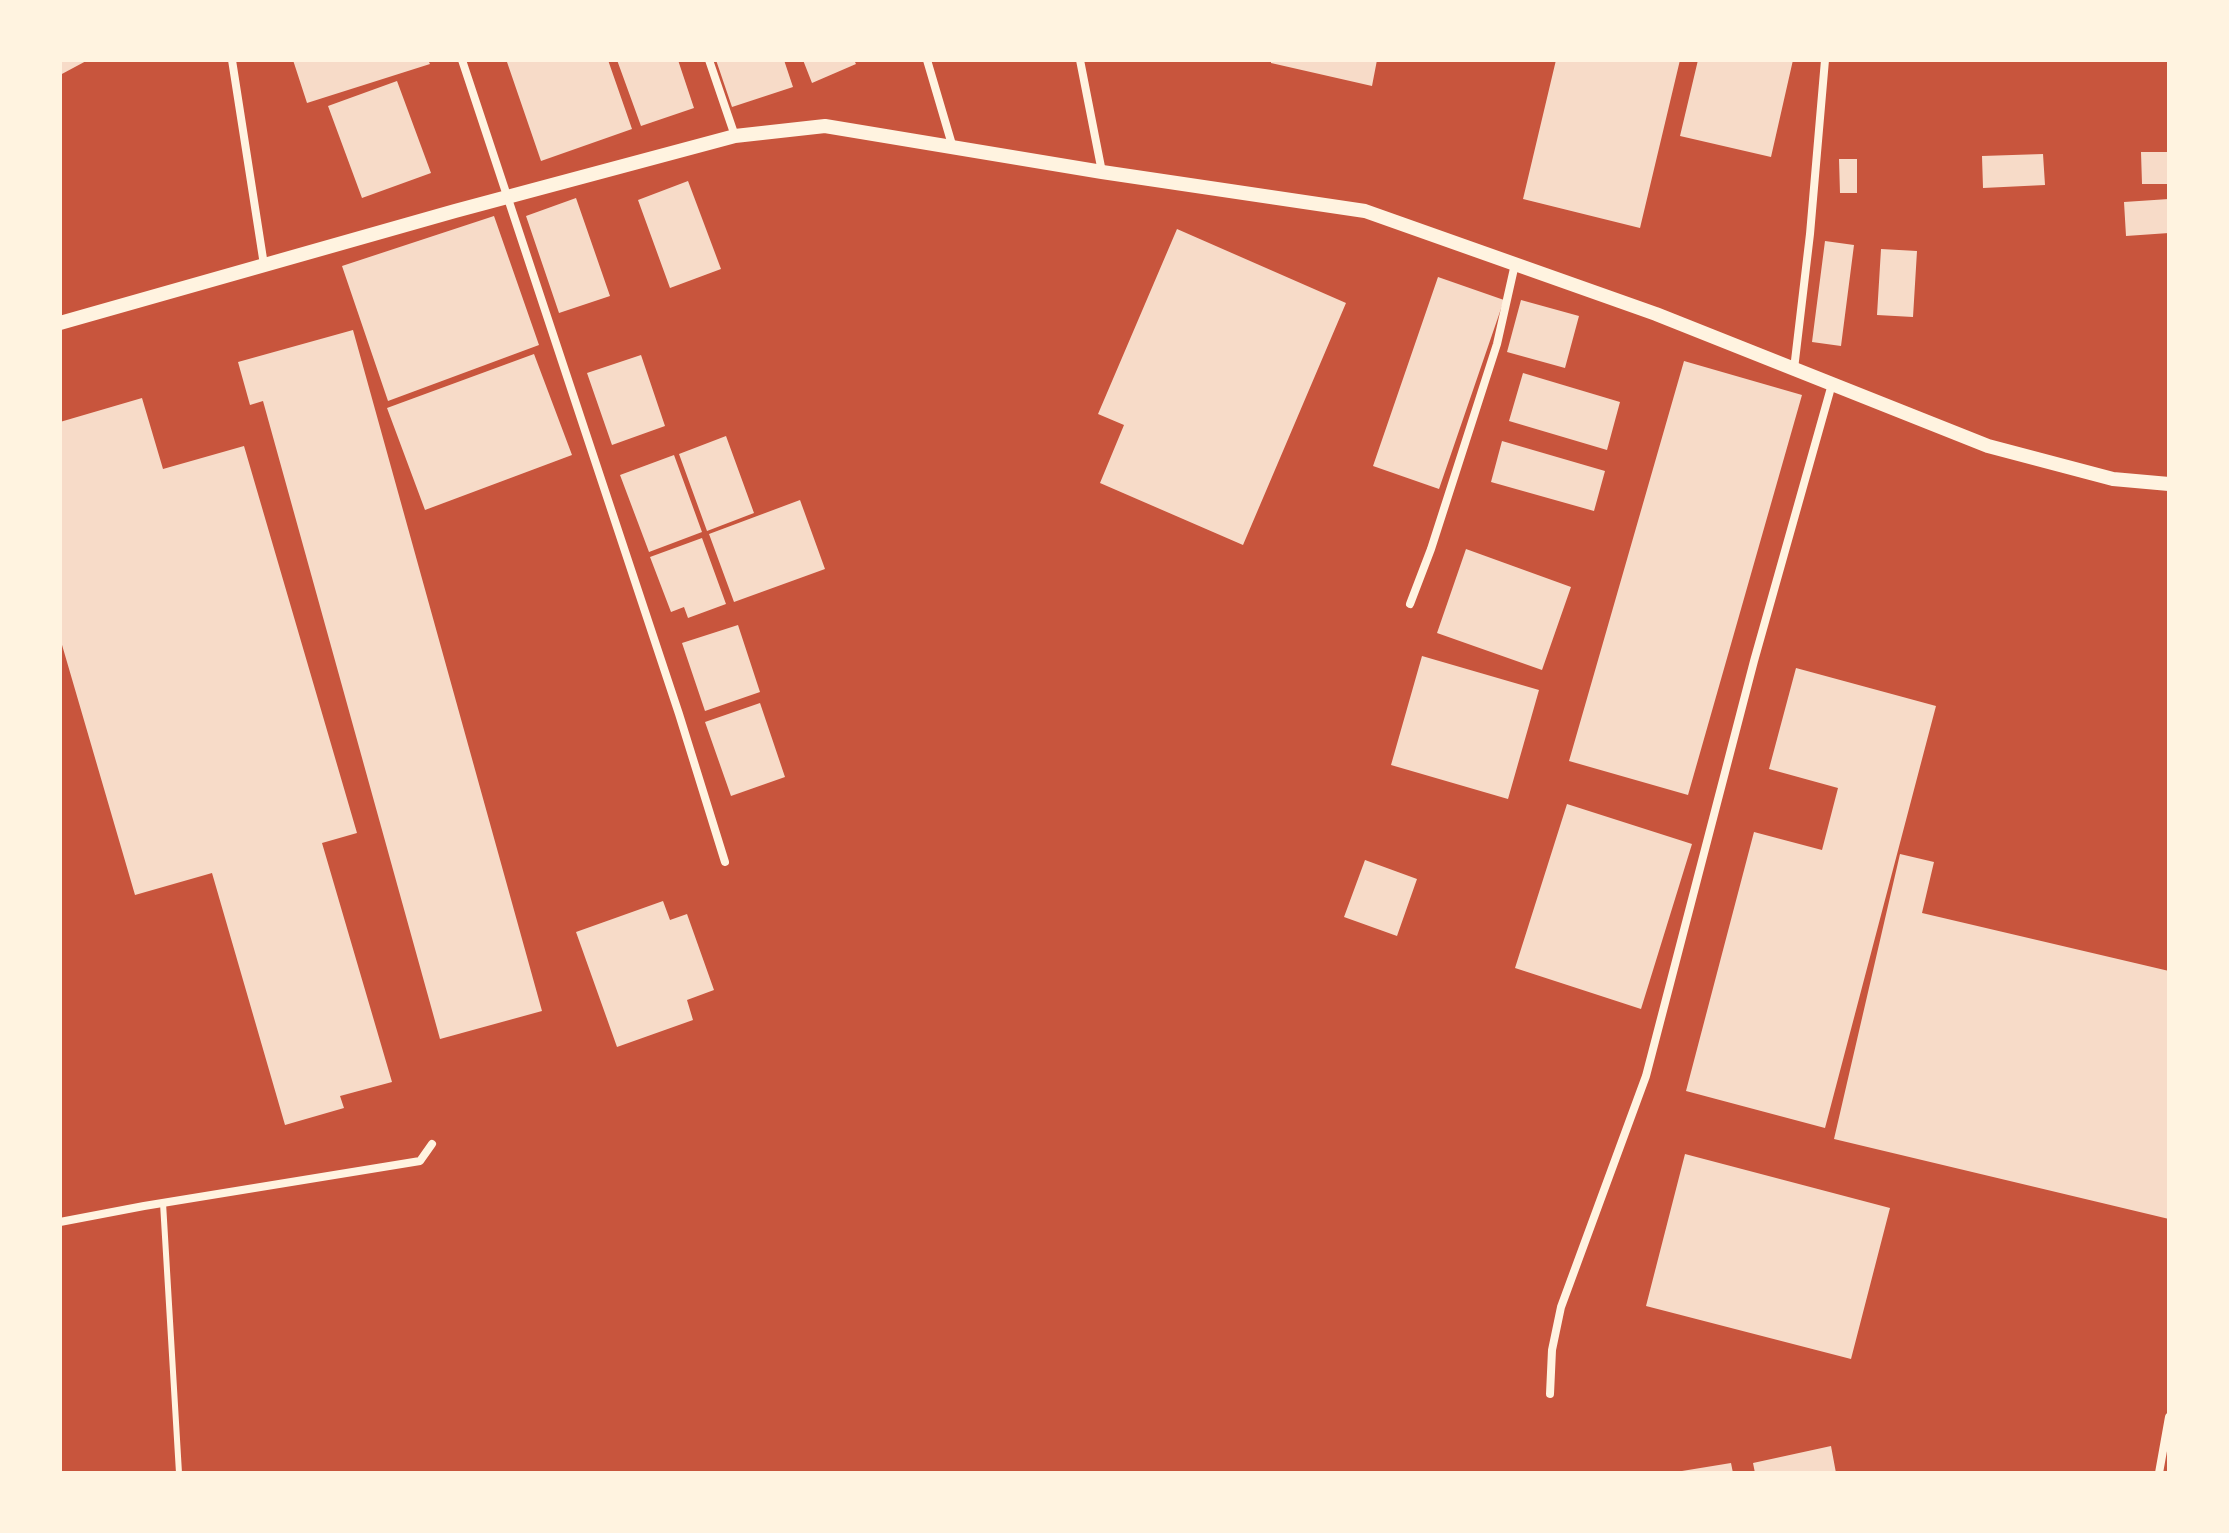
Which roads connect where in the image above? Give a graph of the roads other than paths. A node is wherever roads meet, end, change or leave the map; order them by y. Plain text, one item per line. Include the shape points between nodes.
1 (232, 60) edge
2 (462, 60) edge
3 (709, 60) edge
4 (927, 60) edge
5 (1080, 60) edge
6 (1825, 60) edge
7 (735, 136) junction
8 (953, 149) junction
9 (1102, 172) junction
10 (509, 196) junction
11 (1515, 264) junction
12 (264, 265) junction
13 (60, 323) edge
14 (1794, 369) junction
15 (1832, 384) junction
16 (2169, 484) edge
17 (1410, 604) dead end
18 (725, 862) dead end
19 (432, 1144) dead end
20 (163, 1203) junction
21 (60, 1222) edge
22 (1550, 1394) dead end
23 (2169, 1417) edge
24 (179, 1473) edge
25 (2159, 1473) edge

1 - 12 street
2 - 10 street
3 - 7 street
4 - 8 street
5 - 9 street
6 - 14 street
7 - 8 street via 825,126
7 - 10 street
8 - 9 street
9 - 11 street via 1365,211
10 - 12 street
10 - 18 street
11 - 14 street
11 - 17 street via 1497,344
12 - 13 street
14 - 15 street
15 - 16 street via 1988,446 2113,479
15 - 22 street via 1646,1076 1561,1307
19 - 20 street via 420,1161
20 - 21 street
20 - 24 lane
23 - 25 street

